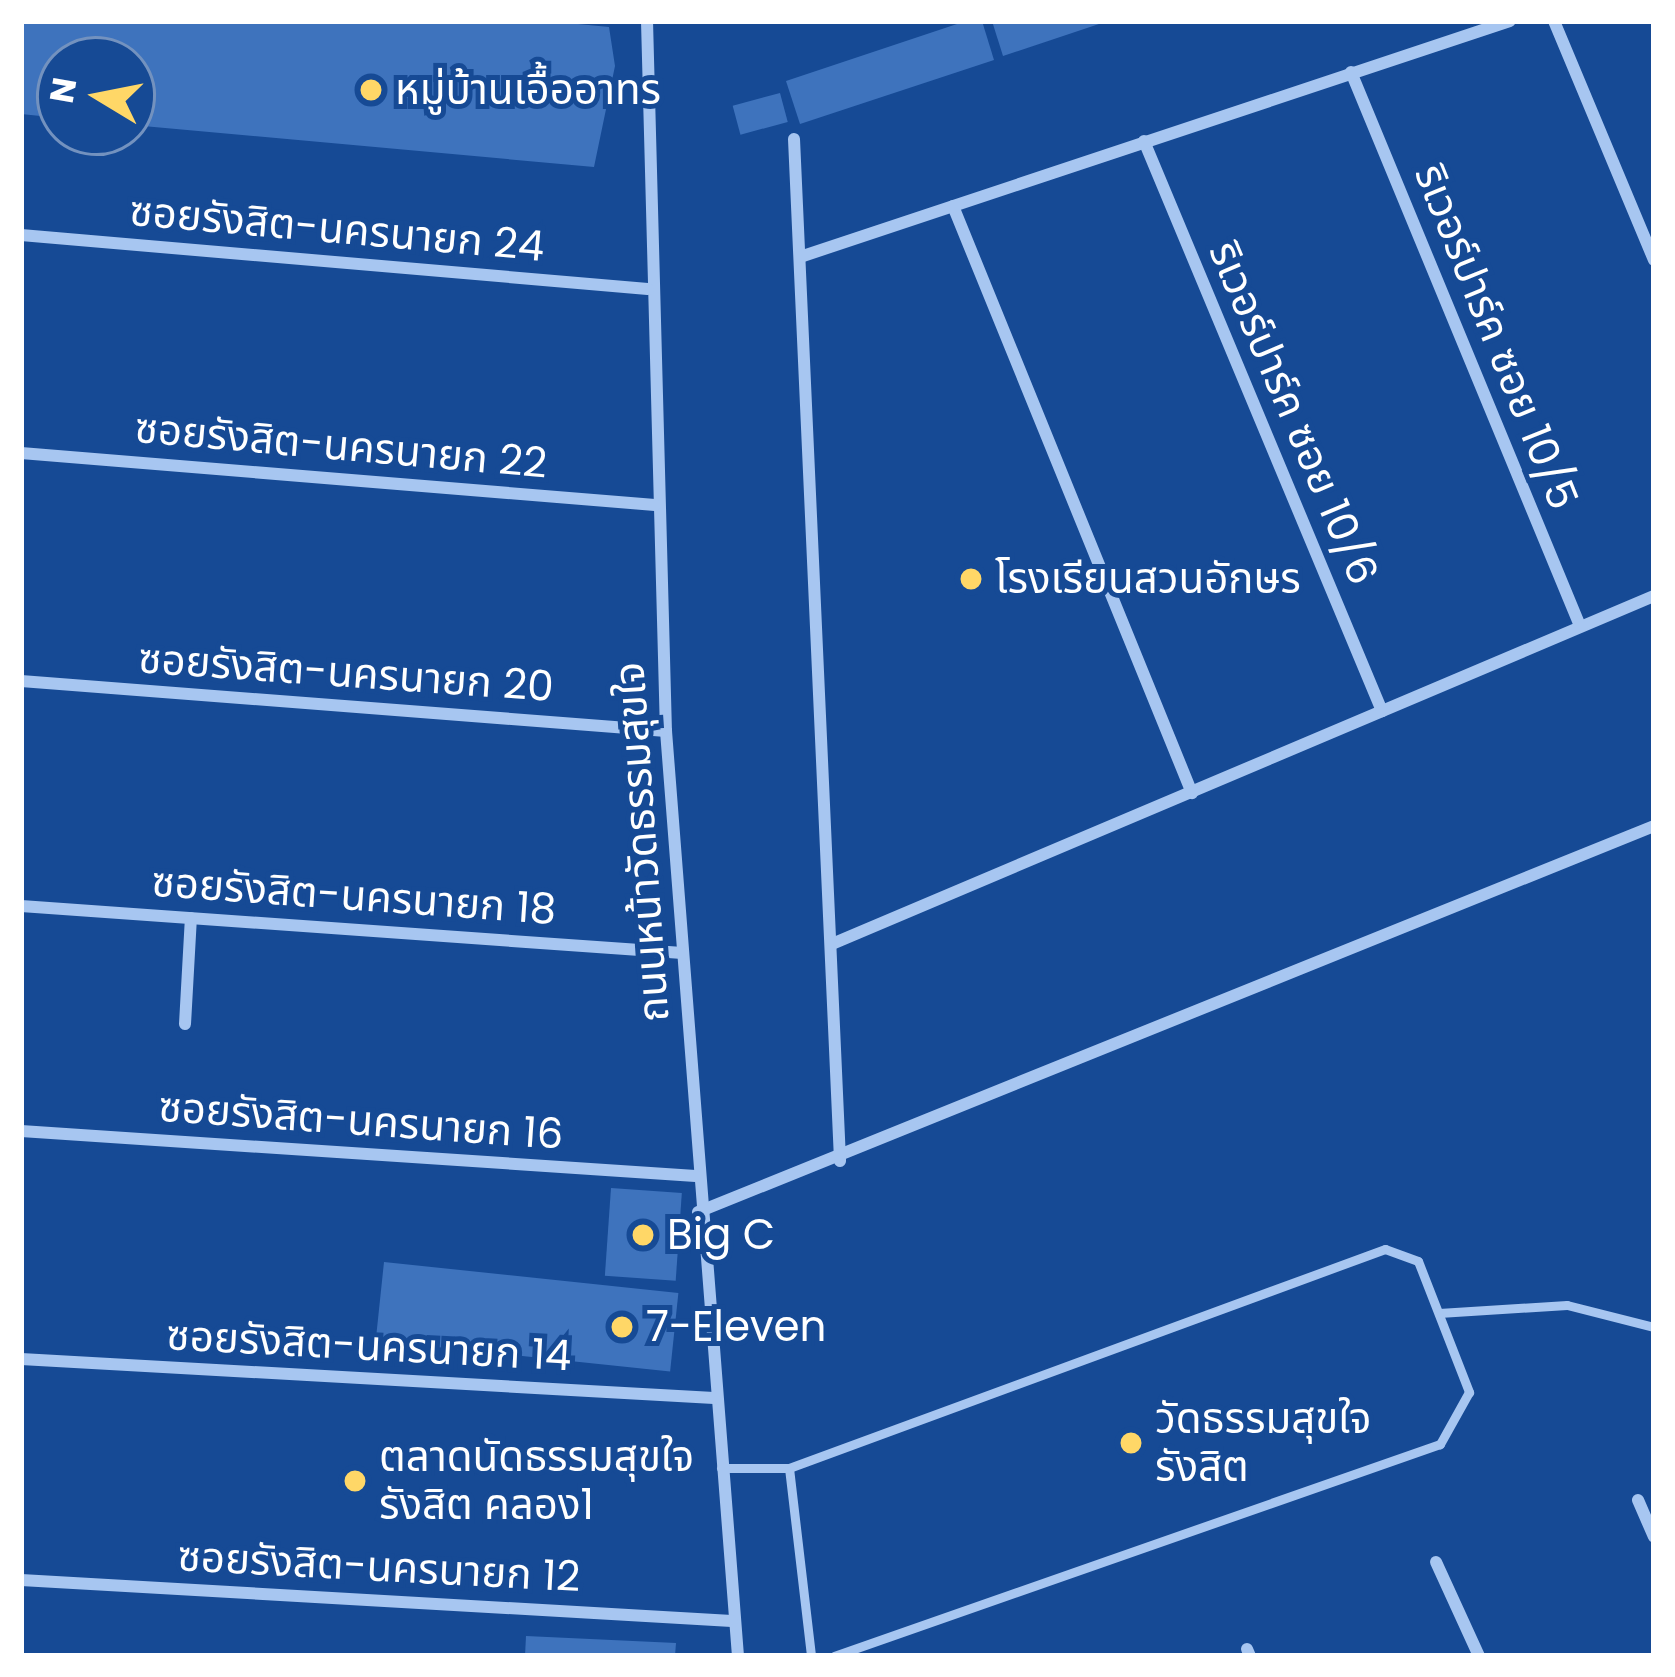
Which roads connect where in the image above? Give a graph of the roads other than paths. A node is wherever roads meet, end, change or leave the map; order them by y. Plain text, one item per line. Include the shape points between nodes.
1 (647, 21) edge
2 (1510, 21) edge
3 (1554, 21) edge
4 (1351, 72) junction
5 (794, 139) dead end
6 (1144, 141) junction
7 (953, 206) junction
8 (21, 235) edge
9 (800, 257) junction
10 (1654, 260) edge
11 (648, 289) junction
12 (21, 453) edge
13 (655, 505) junction
14 (1654, 596) edge
15 (1580, 626) junction
16 (21, 681) edge
17 (1382, 711) junction
18 (666, 731) junction
19 (1192, 793) junction
20 (1654, 826) edge
21 (21, 906) edge
22 (190, 918) junction
23 (832, 944) junction
24 (682, 953) junction
25 (185, 1024) dead end
26 (21, 1131) edge
27 (840, 1162) junction
28 (696, 1176) junction
29 (698, 1212) junction
30 (1439, 1313) junction
31 (1654, 1327) edge
32 (21, 1360) edge
33 (714, 1398) junction
34 (718, 1468) junction
35 (789, 1468) junction
36 (1638, 1500) dead end
37 (1654, 1537) edge
38 (1436, 1562) dead end
39 (21, 1580) edge
40 (733, 1621) junction
41 (738, 1656) edge
42 (811, 1656) edge
43 (834, 1656) edge
44 (1479, 1656) edge

1 - 11 street, ถนนหน้าวัดธรรมสุขใจ
2 - 4 street
3 - 10 street
4 - 6 street
4 - 15 street, ริเวอร์ปาร์ค ซอย 10/5
5 - 9 street
6 - 7 street
6 - 17 street, ริเวอร์ปาร์ค ซอย 10/6
7 - 9 street
7 - 19 street
8 - 11 street, ซอยรังสิต-นครนายก 24
9 - 23 street
11 - 13 street, ถนนหน้าวัดธรรมสุขใจ
12 - 13 street, ซอยรังสิต-นครนายก 22
13 - 18 street, ถนนหน้าวัดธรรมสุขใจ
14 - 15 street
15 - 17 street
16 - 18 street, ซอยรังสิต-นครนายก 20
17 - 19 street
18 - 24 street, ถนนหน้าวัดธรรมสุขใจ
19 - 23 street
20 - 27 street
21 - 22 street, ซอยรังสิต-นครนายก 18
22 - 24 street, ซอยรังสิต-นครนายก 18
22 - 25 street
23 - 27 street
24 - 28 street, ถนนหน้าวัดธรรมสุขใจ
26 - 28 street, ซอยรังสิต-นครนายก 16
27 - 29 street
28 - 29 street, ถนนหน้าวัดธรรมสุขใจ
29 - 33 street, ถนนหน้าวัดธรรมสุขใจ
30 - 31 lane via 1567,1305
30 - 35 lane via 1418,1261 1385,1249
30 - 43 lane via 1469,1393 1440,1444
32 - 33 street, ซอยรังสิต-นครนายก 14
33 - 34 street, ถนนหน้าวัดธรรมสุขใจ
34 - 35 lane
34 - 40 street, ถนนหน้าวัดธรรมสุขใจ
35 - 42 lane
36 - 37 street
38 - 44 street
39 - 40 street, ซอยรังสิต-นครนายก 12
40 - 41 street, ถนนหน้าวัดธรรมสุขใจ

